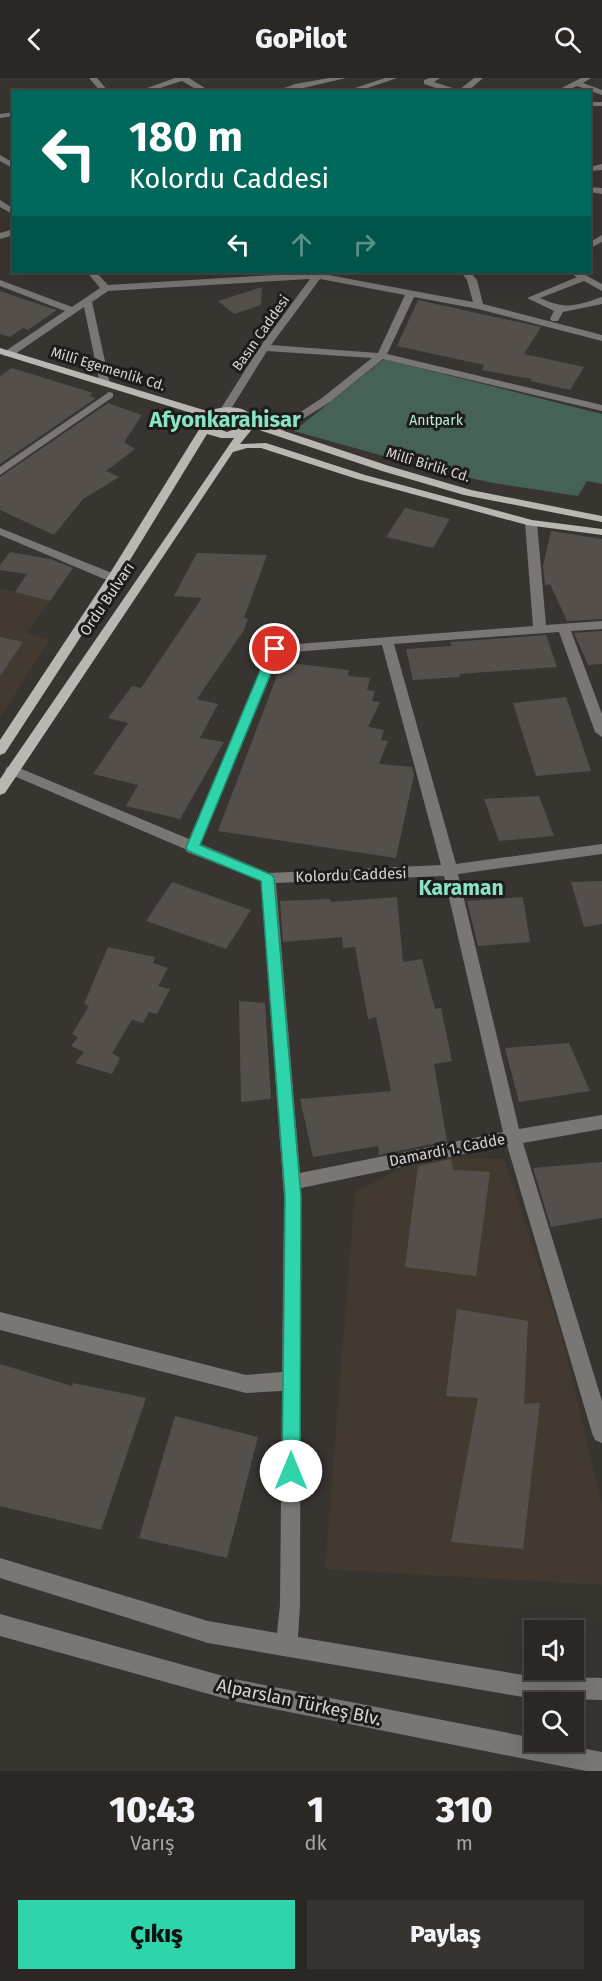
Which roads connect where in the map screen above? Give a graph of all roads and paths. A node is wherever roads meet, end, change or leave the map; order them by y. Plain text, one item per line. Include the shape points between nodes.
1 (93, 78) edge
2 (153, 78) edge
3 (183, 78) edge
4 (305, 78) edge
5 (342, 78) edge
6 (393, 78) edge
7 (436, 78) edge
8 (479, 78) edge
9 (587, 78) edge
10 (577, 83) junction
11 (160, 85) junction
12 (295, 86) junction
13 (360, 87) junction
14 (104, 90) edge
15 (145, 90) edge
16 (166, 90) edge
17 (204, 90) edge
18 (283, 90) edge
19 (305, 90) edge
20 (352, 90) edge
21 (367, 90) edge
22 (451, 90) edge
23 (464, 90) edge
24 (562, 90) edge
25 (602, 93) edge
26 (0, 157) edge
27 (12, 166) edge
28 (0, 202) edge
29 (12, 211) edge
30 (92, 273) edge
31 (467, 273) edge
32 (575, 273) edge
33 (319, 274) edge
34 (585, 278) junction
35 (0, 283) edge
36 (106, 288) junction
37 (602, 288) edge
38 (410, 294) junction
39 (87, 300) junction
40 (599, 304) edge
41 (479, 306) junction
42 (71, 310) junction
43 (559, 310) junction
44 (552, 327) junction
45 (602, 338) edge
46 (264, 348) junction
47 (2, 356) edge
48 (381, 356) junction
49 (105, 384) junction
50 (109, 395) junction
51 (602, 408) edge
52 (225, 410) junction
53 (205, 422) junction
54 (248, 426) junction
55 (277, 432) junction
56 (229, 450) junction
57 (0, 472) edge
58 (602, 519) edge
59 (531, 523) junction
60 (0, 531) edge
61 (602, 532) edge
62 (113, 578) junction
63 (602, 625) edge
64 (564, 628) junction
65 (540, 630) junction
66 (387, 640) junction
67 (602, 732) edge
68 (0, 750) edge
69 (12, 770) junction
70 (0, 790) edge
71 (192, 848) junction
72 (602, 849) edge
73 (450, 870) junction
74 (267, 878) junction
75 (602, 1122) edge
76 (513, 1137) junction
77 (292, 1182) junction
78 (0, 1321) edge
79 (291, 1381) junction
80 (602, 1433) edge
81 (0, 1568) edge
82 (0, 1626) edge
83 (286, 1646) junction
84 (602, 1689) edge
85 (602, 1763) edge

1 - 14 street
2 - 11 street
3 - 11 street
3 - 17 street
4 - 12 street
5 - 12 street
5 - 13 street
6 - 13 street
7 - 22 street via 427,82
8 - 23 street
9 - 10 street
10 - 24 street
10 - 25 street
11 - 15 street
11 - 16 street
12 - 18 street
12 - 19 street
13 - 20 street
13 - 21 street
26 - 27 street
28 - 29 street
30 - 36 street
31 - 41 street
32 - 34 street
33 - 36 street
33 - 38 street
33 - 46 street, Basın Caddesi
34 - 37 street
34 - 43 street via 532,298
35 - 42 street
36 - 39 street
38 - 41 street
38 - 48 street
39 - 42 street
39 - 49 street
40 - 43 street
41 - 44 street
42 - 47 street
43 - 44 street
44 - 45 street
46 - 48 street
46 - 52 street, Basın Caddesi
47 - 49 main road, Millî Egemenlik Cd.
47 - 50 main road, Millî Egemenlik Cd.
48 - 51 street
48 - 55 street via 326,400
49 - 53 main road, Millî Egemenlik Cd.
50 - 53 main road, Millî Egemenlik Cd.
50 - 57 street
52 - 53 main road
52 - 54 main road via 246,415
53 - 54 main road via 224,435
53 - 62 main road, Ordu Bulvarı
54 - 55 main road, Millî Birlik Cd.
54 - 56 main road, Ordu Bulvarı
55 - 58 main road, Millî Birlik Cd. via 469,493
56 - 59 main road, Millî Birlik Cd. via 262,445 361,477
56 - 69 main road, Ordu Bulvarı
59 - 61 main road, Millî Birlik Cd.
59 - 65 street
60 - 62 street
62 - 68 main road, Ordu Bulvarı
63 - 64 street
64 - 65 street
64 - 67 street
65 - 66 street
66 - 71 street via 275,649
66 - 73 street
69 - 70 main road, Ordu Bulvarı
69 - 71 street, Kolordu Caddesi
71 - 74 street, Kolordu Caddesi
72 - 73 street, Kolordu Caddesi
73 - 74 street, Kolordu Caddesi
73 - 76 street
74 - 77 street
75 - 76 street, Damardi 1. Cadde
76 - 77 street, Damardi 1. Cadde
76 - 80 street
77 - 79 street
78 - 79 street via 246,1384
79 - 83 street via 290,1605
81 - 83 street via 208,1632
82 - 85 street, Alparslan Türkeş Blv. via 234,1690
83 - 84 street via 529,1687

